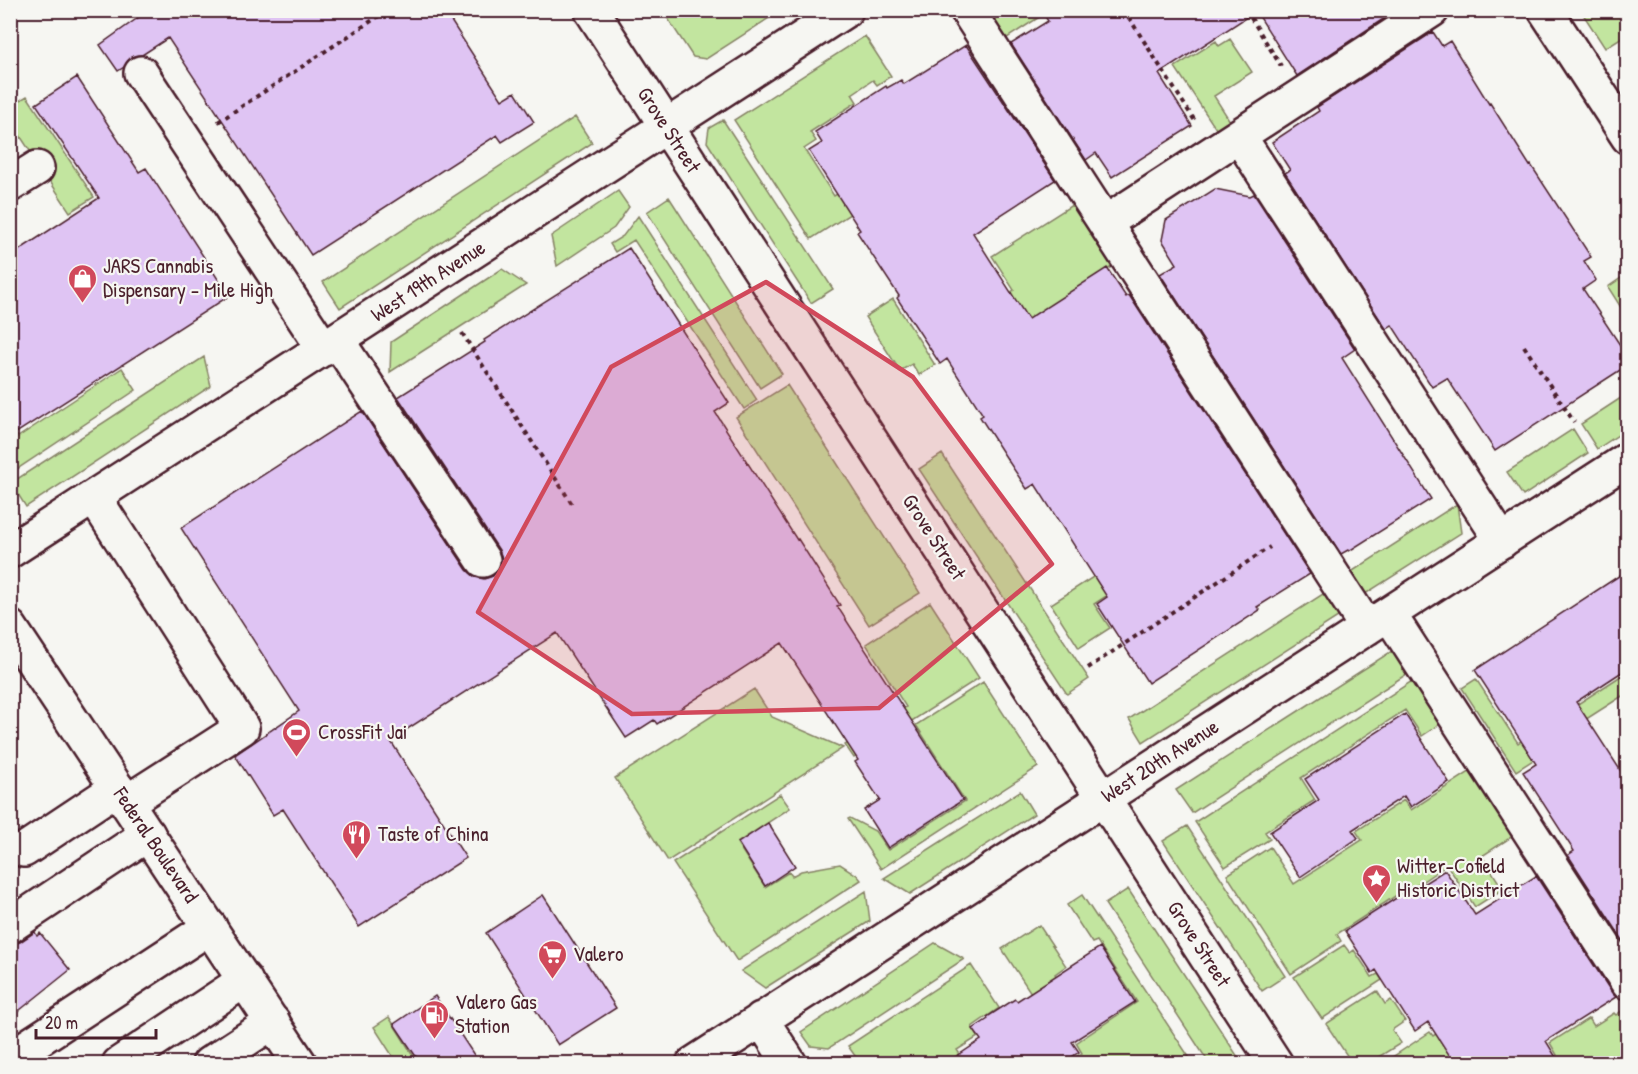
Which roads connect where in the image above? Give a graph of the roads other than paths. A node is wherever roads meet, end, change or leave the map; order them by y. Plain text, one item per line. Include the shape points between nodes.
1 (591, 10) edge
2 (846, 10) edge
3 (967, 10) edge
4 (1432, 10) edge
5 (1545, 10) edge
6 (141, 73) dead end
7 (667, 126) junction
8 (1628, 137) edge
9 (1227, 144) junction
10 (1105, 223) junction
11 (330, 344) junction
12 (1628, 459) edge
13 (94, 497) junction
14 (1502, 541) junction
15 (10, 551) edge
16 (483, 560) dead end
17 (1378, 621) junction
18 (10, 627) edge
19 (122, 795) junction
20 (1103, 798) junction
21 (148, 834) junction
22 (24, 850) dead end
23 (10, 926) edge
24 (210, 927) junction
25 (246, 980) junction
26 (1628, 983) edge
27 (761, 1019) junction
28 (273, 1022) junction
29 (10, 1058) edge
30 (119, 1064) edge
31 (209, 1064) edge
32 (300, 1064) edge
33 (693, 1064) edge
34 (790, 1064) edge
35 (1276, 1064) edge

1 - 7 street, Grove Street
2 - 7 street, West 19th Avenue
3 - 10 street
4 - 9 street
5 - 8 street
6 - 11 street
7 - 11 street, West 19th Avenue
7 - 20 street, Grove Street
9 - 10 street
9 - 14 street
10 - 17 street via 1301,526
11 - 13 street, West 19th Avenue
11 - 16 street
12 - 14 street, West 20th Avenue
13 - 15 street, West 19th Avenue
13 - 19 street via 242,728
14 - 17 street, West 20th Avenue
17 - 20 street, West 20th Avenue
17 - 26 street
18 - 19 street, Federal Boulevard
19 - 21 street, Federal Boulevard
19 - 22 street
20 - 27 street, West 20th Avenue
20 - 35 street, Grove Street
21 - 23 street
21 - 24 street, Federal Boulevard
24 - 25 street, Federal Boulevard
24 - 29 street
25 - 28 street, Federal Boulevard
25 - 30 street
27 - 33 street, West 20th Avenue
27 - 34 street
28 - 31 street
28 - 32 street, Federal Boulevard

